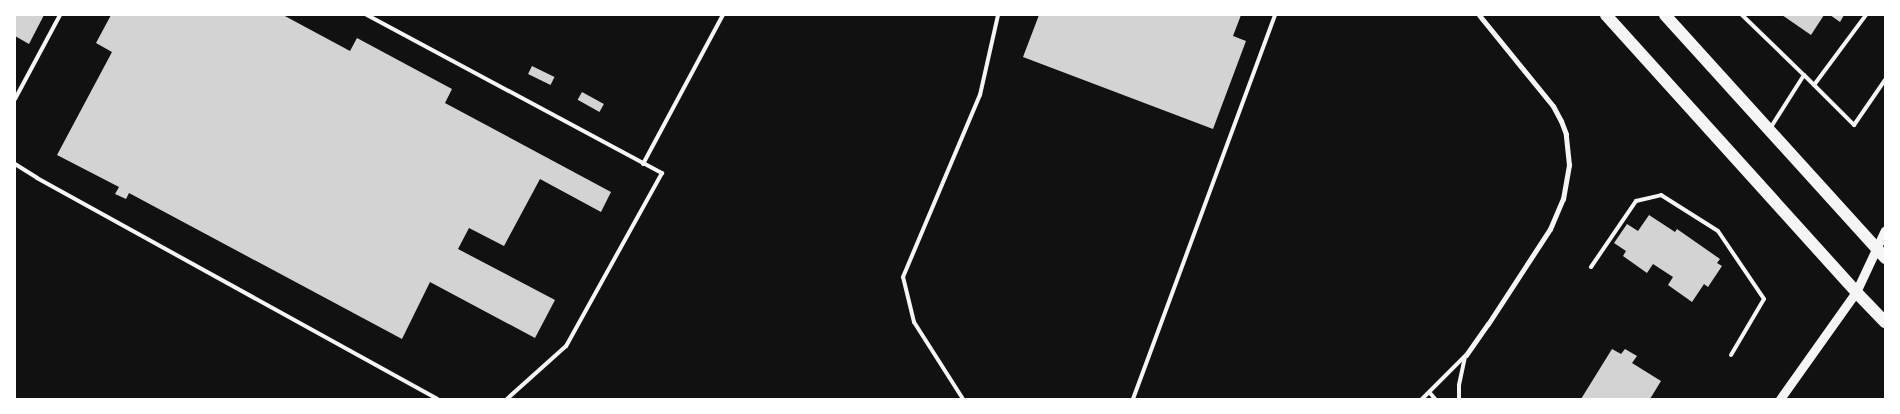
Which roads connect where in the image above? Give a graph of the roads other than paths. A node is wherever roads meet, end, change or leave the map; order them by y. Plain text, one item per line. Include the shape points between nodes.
1 (60, 15) edge
2 (367, 15) edge
3 (723, 15) edge
4 (998, 15) edge
5 (1275, 15) edge
6 (1479, 15) edge
7 (1606, 15) edge
8 (1665, 15) edge
9 (1742, 15) edge
10 (1866, 15) edge
11 (1804, 75) junction
12 (1885, 80) edge
13 (1814, 85) junction
14 (15, 99) edge
15 (1769, 130) junction
16 (15, 164) edge
17 (643, 164) junction
18 (1885, 230) edge
19 (1875, 248) junction
20 (1885, 258) edge
21 (1591, 267) dead end
22 (1856, 292) junction
23 (1885, 322) edge
24 (1466, 354) junction
25 (1731, 355) dead end
26 (1430, 393) junction
27 (437, 399) edge
28 (507, 399) edge
29 (963, 399) edge
30 (1132, 399) edge
31 (1422, 399) edge
32 (1434, 399) edge
33 (1459, 399) edge
34 (1780, 399) edge

1 - 14 lane
2 - 17 lane
3 - 17 lane
4 - 29 lane via 980,95 903,277 914,322
5 - 30 lane
6 - 24 street via 1553,106 1566,134 1569,165 1563,199 1550,229
7 - 22 main road
8 - 15 main road
9 - 11 lane
10 - 13 lane
11 - 13 lane
11 - 15 lane
12 - 13 lane via 1854,125
15 - 19 main road
16 - 27 lane
17 - 28 lane via 662,173 566,346
18 - 19 street
19 - 20 main road
19 - 22 street
21 - 25 lane via 1636,201 1661,195 1718,231 1764,299
22 - 23 main road
22 - 34 street
24 - 26 lane
24 - 33 lane
26 - 31 lane
26 - 32 lane

